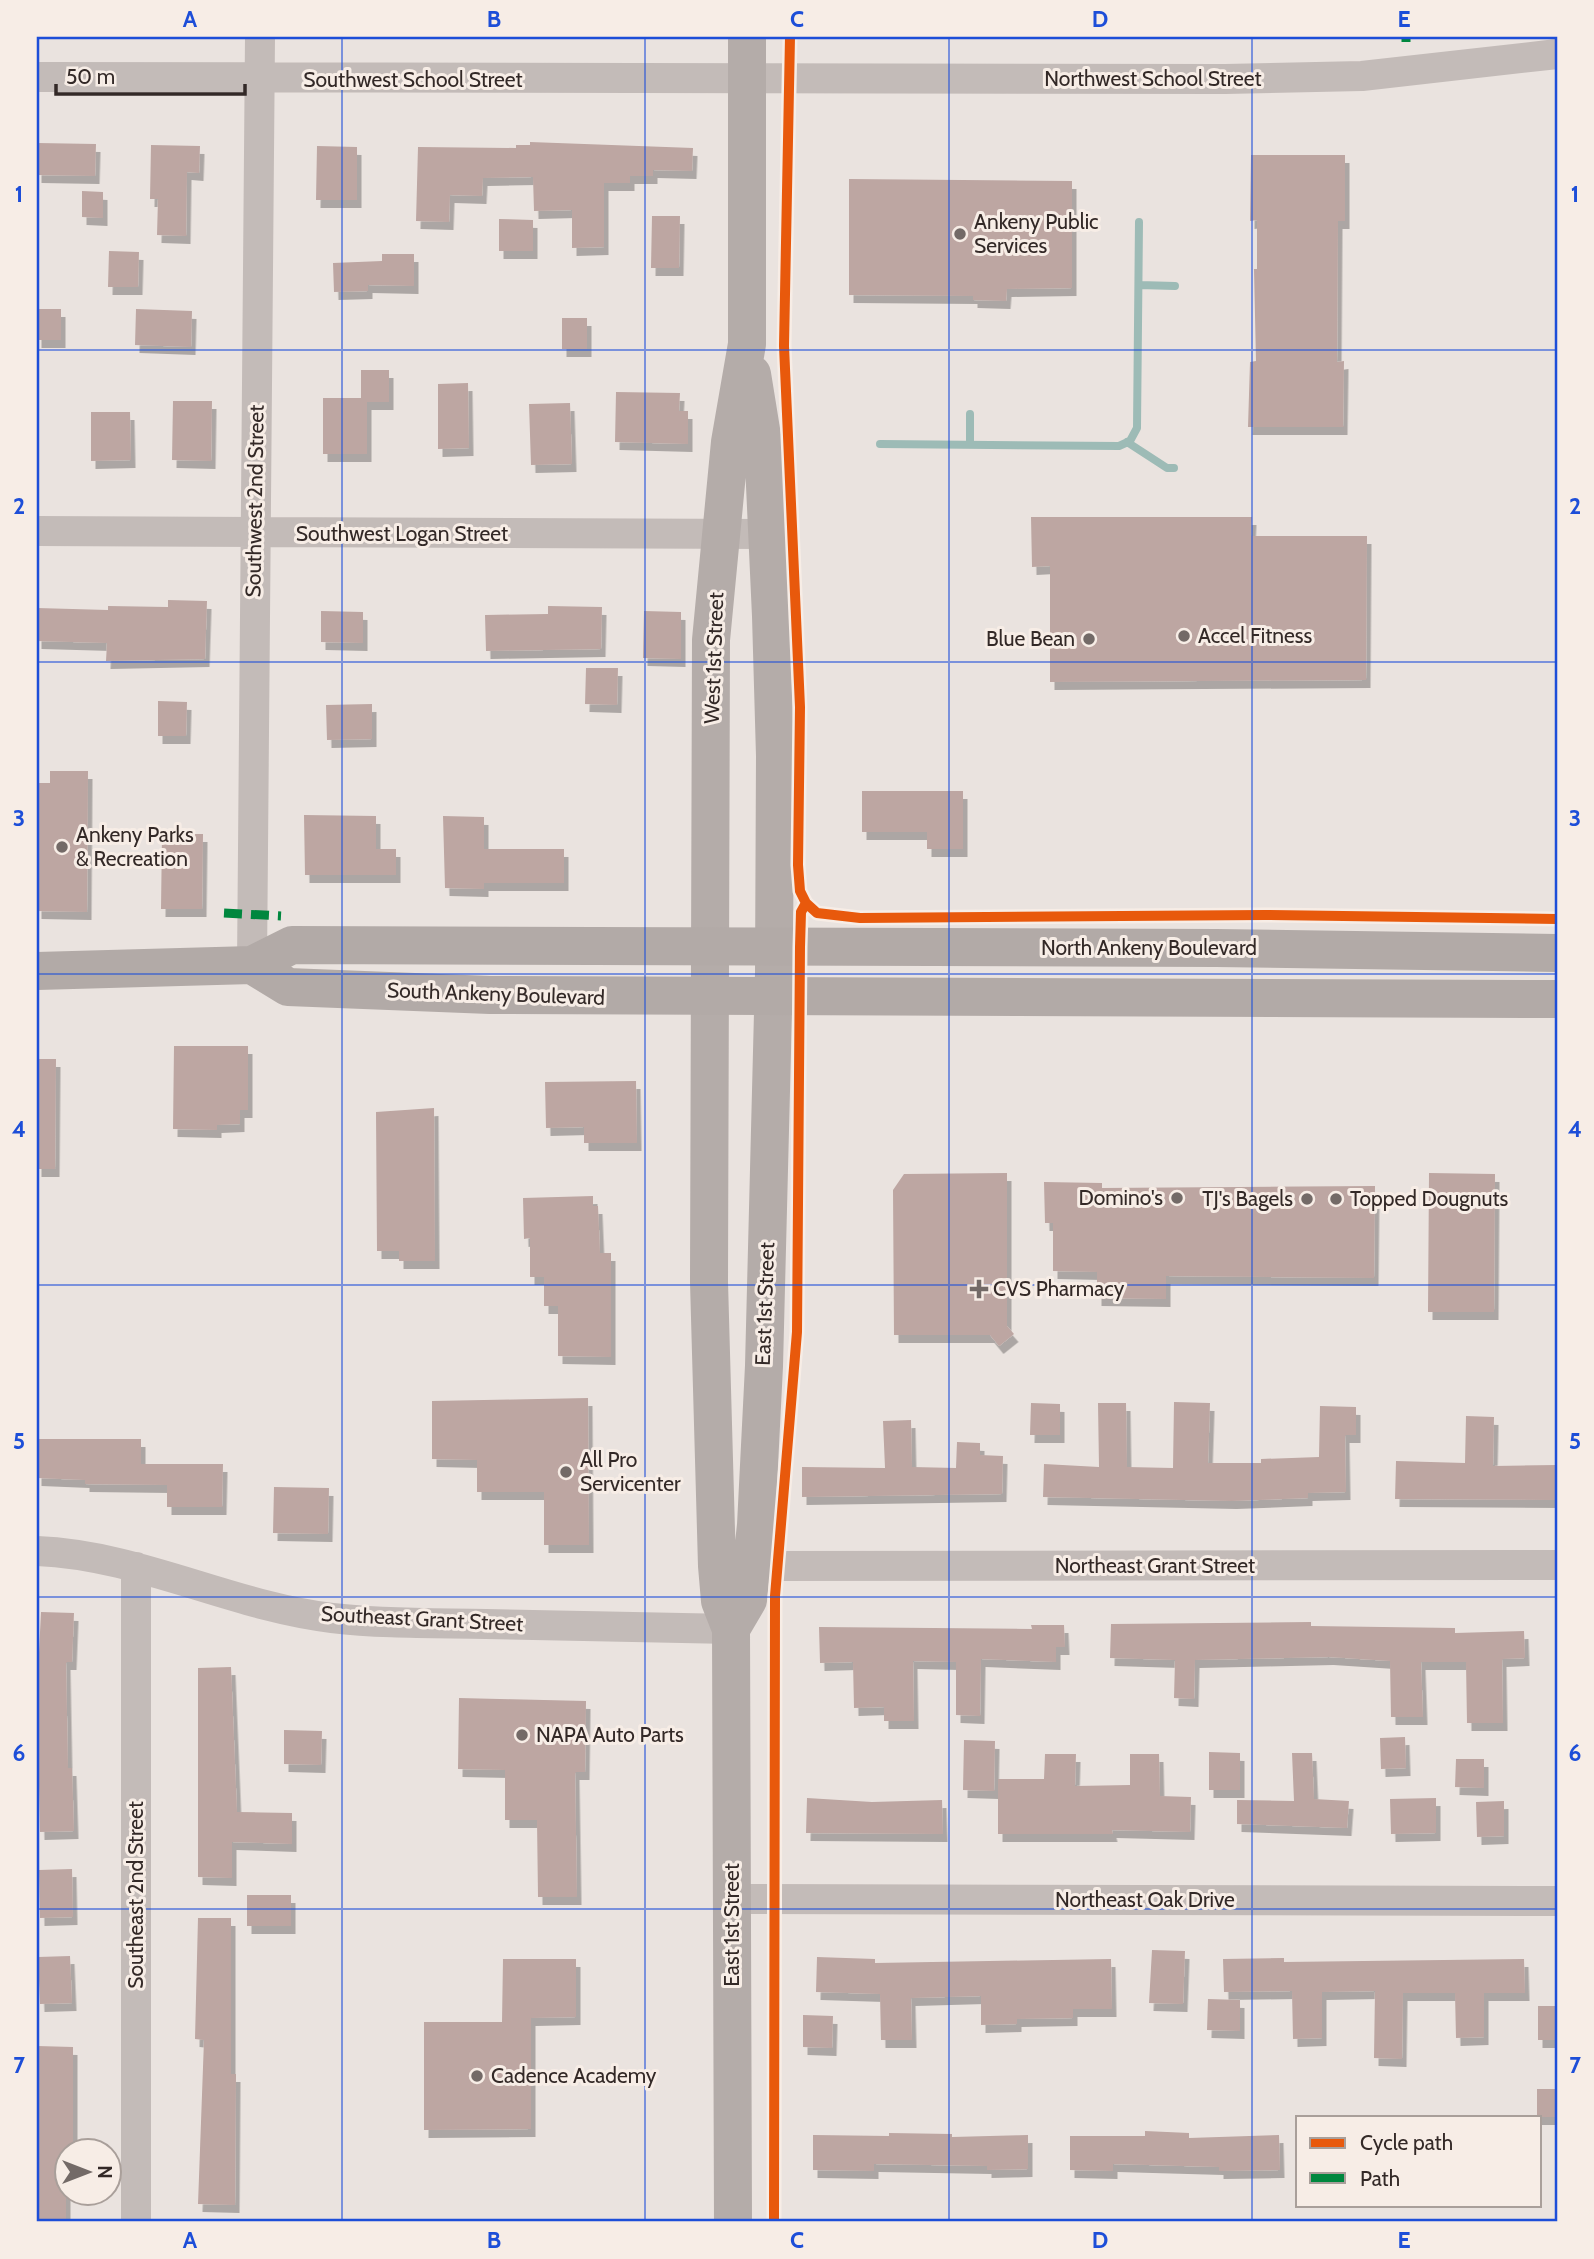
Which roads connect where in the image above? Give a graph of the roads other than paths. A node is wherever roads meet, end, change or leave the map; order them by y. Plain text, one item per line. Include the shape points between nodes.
1 (260, 37) edge
2 (747, 37) edge
3 (1557, 54) edge
4 (37, 77) edge
5 (260, 79) junction
6 (747, 80) junction
7 (747, 344) junction
8 (37, 531) edge
9 (254, 533) junction
10 (721, 534) junction
11 (767, 534) junction
12 (1557, 953) edge
13 (252, 965) junction
14 (37, 971) edge
15 (743, 972) junction
16 (1557, 999) edge
17 (37, 1551) edge
18 (1557, 1565) edge
19 (752, 1566) junction
20 (136, 1567) junction
21 (731, 1629) junction
22 (732, 1899) junction
23 (1557, 1901) edge
24 (136, 2222) edge
25 (733, 2222) edge

1 - 5 street, Southwest 2nd Street
2 - 6 main road, West 1st Street
3 - 6 street, Northwest School Street via 1362,76
4 - 5 street, Southwest School Street
5 - 6 street, Southwest School Street
5 - 9 street, Southwest 2nd Street
6 - 7 main road, West 1st Street
7 - 10 main road, West 1st Street via 730,442
7 - 11 main road, West 1st Street via 763,442
8 - 9 street, Southwest Logan Street
9 - 10 street, Southwest Logan Street
9 - 13 street, Southwest 2nd Street
10 - 11 street, Southwest Logan Street
10 - 15 main road, West 1st Street via 711,640
11 - 15 main road, West 1st Street via 775,756
12 - 15 main road, North Ankeny Boulevard via 1203,948
13 - 14 main road
13 - 15 main road via 292,945
13 - 15 main road, South Ankeny Boulevard via 288,987 490,995
15 - 16 main road
15 - 19 main road, East 1st Street via 764,1366
15 - 21 main road, East 1st Street via 709,1282 720,1601
17 - 20 street, Southeast Grant Street via 72,1552
18 - 19 street, Northeast Grant Street
19 - 21 main road, East 1st Street via 748,1600
20 - 21 street, Southeast Grant Street via 268,1606 331,1618
20 - 24 street, Southeast 2nd Street
21 - 22 main road, East 1st Street
22 - 23 street, Northeast Oak Drive
22 - 25 main road, East 1st Street

